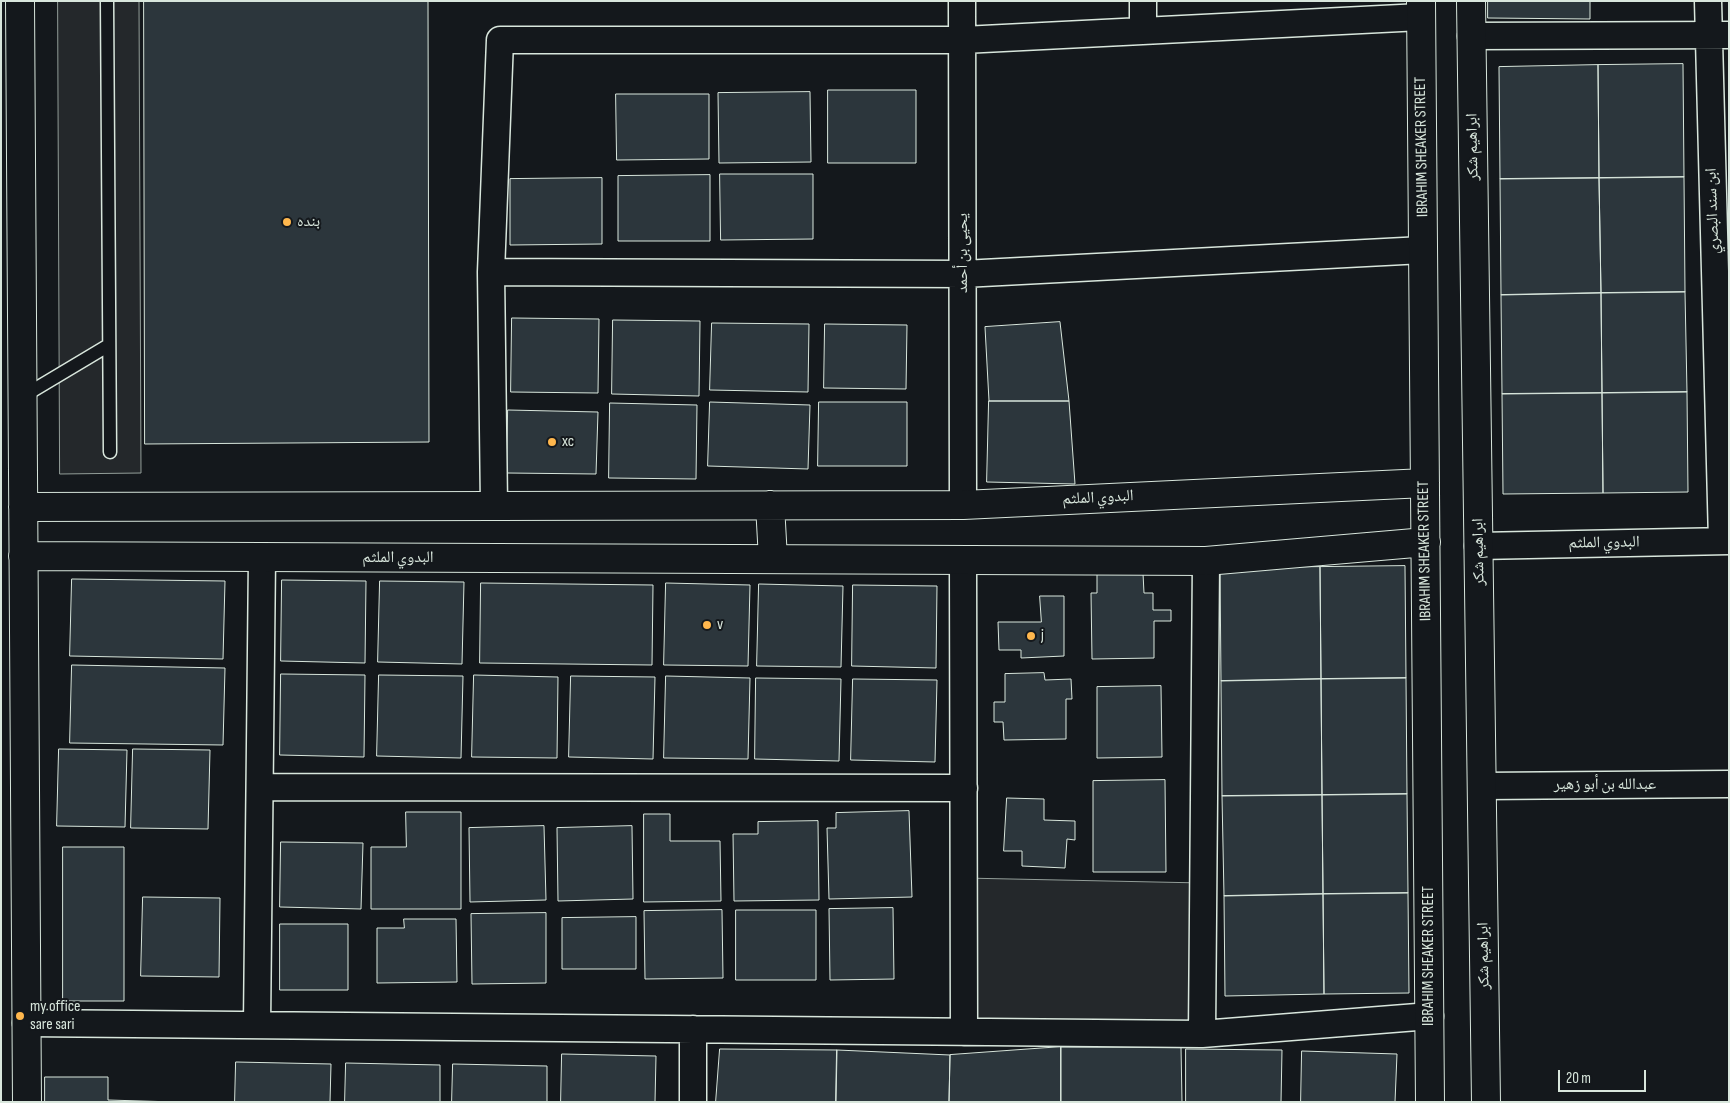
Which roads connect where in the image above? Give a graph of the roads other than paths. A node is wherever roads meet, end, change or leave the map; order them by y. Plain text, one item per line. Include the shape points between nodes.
1 (20, 1) edge
2 (107, 1) edge
3 (962, 1) edge
4 (1142, 1) edge
5 (1471, 1) edge
6 (1708, 1) edge
7 (1421, 9) edge
8 (1143, 31) junction
9 (1719, 35) edge
10 (1471, 36) junction
11 (962, 40) junction
12 (1423, 250) junction
13 (491, 272) junction
14 (963, 274) junction
15 (109, 345) junction
16 (22, 397) junction
17 (110, 452) dead end
18 (1425, 483) junction
19 (770, 505) junction
20 (963, 505) junction
21 (494, 506) junction
22 (23, 507) junction
23 (1726, 541) edge
24 (1426, 542) junction
25 (1478, 546) junction
26 (23, 556) junction
27 (262, 557) junction
28 (773, 559) junction
29 (963, 560) junction
30 (1206, 561) junction
31 (1729, 784) edge
32 (1482, 786) junction
33 (260, 787) junction
34 (964, 788) junction
35 (1430, 1016) junction
36 (26, 1023) junction
37 (257, 1025) junction
38 (692, 1029) junction
39 (964, 1032) junction
40 (1202, 1034) junction
41 (27, 1102) edge
42 (692, 1102) edge
43 (1430, 1102) edge
44 (1486, 1102) edge

1 - 16 street
2 - 15 lane
3 - 11 street, يحيى بن أحمد
4 - 8 street
5 - 10 street, ابراهيم شكر
6 - 9 street, ابن سند البصري
7 - 8 street
7 - 12 street, IBRAHIM SHEAKER STREET
8 - 11 street
9 - 10 street
9 - 23 street, ابن سند البصري
10 - 25 street, ابراهيم شكر
11 - 13 street via 500,40
11 - 14 street, يحيى بن أحمد
12 - 14 street
12 - 18 street, IBRAHIM SHEAKER STREET
13 - 14 street
13 - 21 street
14 - 20 street, يحيى بن أحمد
15 - 16 lane
15 - 17 lane
16 - 22 street
18 - 20 street, البدوي الملثم
18 - 24 street, IBRAHIM SHEAKER STREET
19 - 20 street, البدوي الملثم
19 - 21 street, البدوي الملثم
19 - 28 street
21 - 22 street, البدوي الملثم
22 - 26 street
23 - 25 street, البدوي الملثم
24 - 30 street, البدوي الملثم
24 - 35 street, IBRAHIM SHEAKER STREET
25 - 32 street, ابراهيم شكر
26 - 27 street, البدوي الملثم
26 - 36 street
27 - 28 street, البدوي الملثم
27 - 33 street
28 - 29 street, البدوي الملثم
29 - 30 street, البدوي الملثم
29 - 34 street
30 - 40 street
31 - 32 street, عبدالله بن أبو زهير
32 - 44 street, ابراهيم شكر
33 - 34 street
33 - 37 street
34 - 39 street
35 - 40 street
35 - 43 street, IBRAHIM SHEAKER STREET
36 - 37 street
36 - 41 street
37 - 38 street
38 - 39 street
38 - 42 street
39 - 40 street

